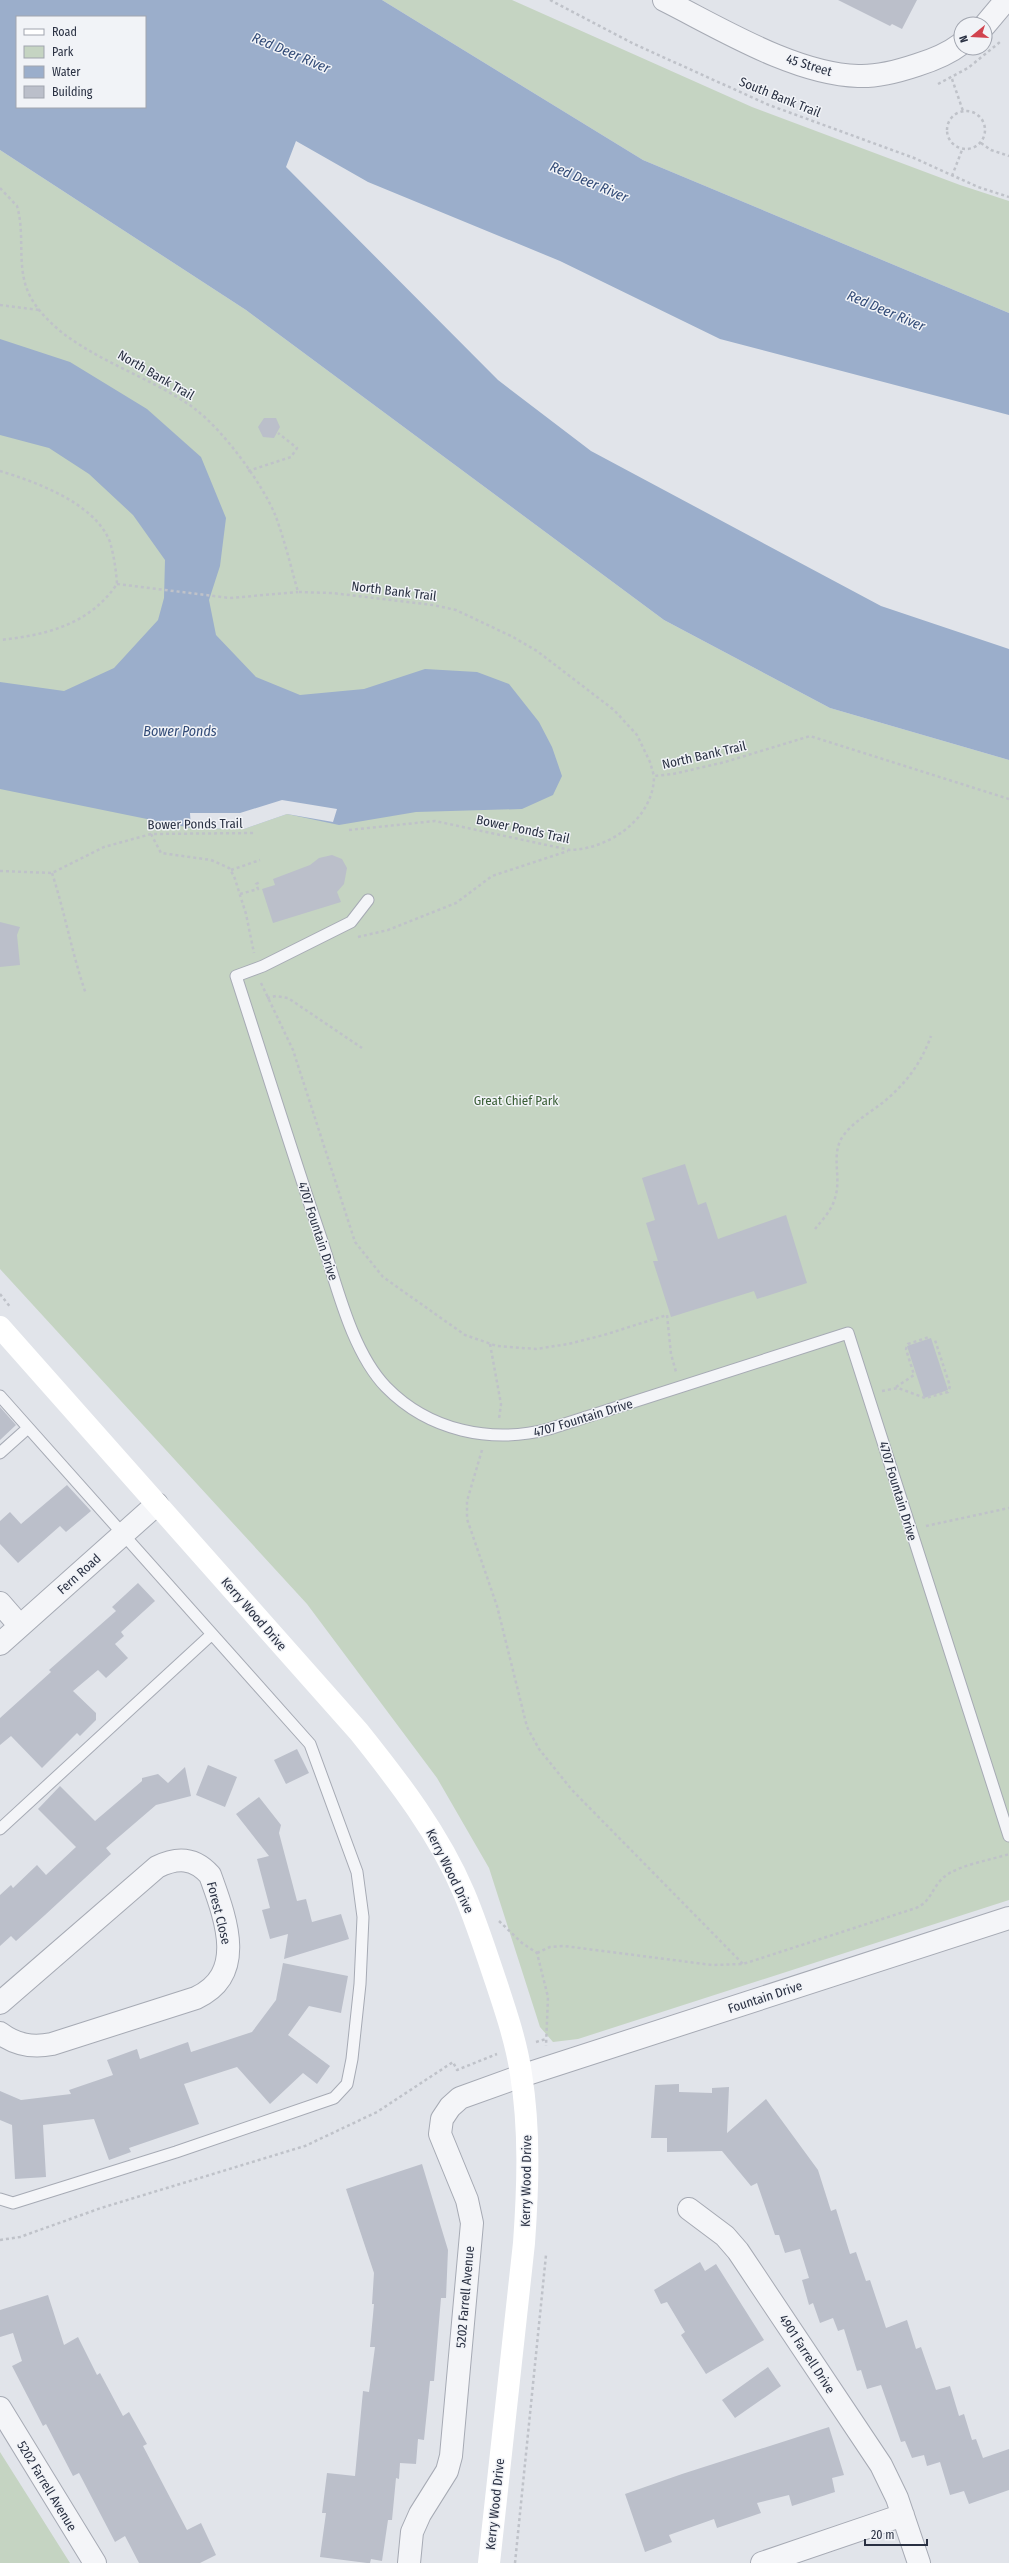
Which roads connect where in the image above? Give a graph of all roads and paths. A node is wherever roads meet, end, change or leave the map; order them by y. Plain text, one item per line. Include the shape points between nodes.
1 (550, 0) edge
2 (664, 0) edge
3 (1006, 0) edge
4 (993, 16) edge
5 (953, 48) edge
6 (952, 79) dead end
7 (963, 111) junction
8 (981, 143) junction
9 (962, 150) junction
10 (1009, 156) edge
11 (952, 176) junction
12 (0, 188) edge
13 (1009, 197) edge
14 (0, 305) edge
15 (39, 310) junction
16 (278, 433) dead end
17 (0, 471) edge
18 (248, 471) junction
19 (117, 584) junction
20 (298, 592) junction
21 (0, 640) edge
22 (654, 776) junction
23 (1009, 799) edge
24 (349, 830) dead end
25 (255, 833) dead end
26 (151, 834) junction
27 (570, 850) junction
28 (260, 860) dead end
29 (0, 870) edge
30 (231, 870) junction
31 (52, 873) junction
32 (260, 882) dead end
33 (240, 894) junction
34 (368, 900) dead end
35 (353, 938) dead end
36 (258, 968) junction
37 (86, 994) dead end
38 (267, 998) junction
39 (931, 1036) dead end
40 (362, 1048) dead end
41 (815, 1229) dead end
42 (0, 1327) edge
43 (929, 1337) dead end
44 (935, 1340) dead end
45 (490, 1344) junction
46 (681, 1387) junction
47 (896, 1387) junction
48 (868, 1394) junction
49 (0, 1396) edge
50 (28, 1428) junction
51 (488, 1435) junction
52 (0, 1454) edge
53 (157, 1504) junction
54 (1009, 1508) edge
55 (911, 1532) junction
56 (123, 1535) junction
57 (0, 1603) edge
58 (20, 1626) junction
59 (212, 1634) junction
60 (0, 1644) edge
61 (0, 1829) edge
62 (1009, 1836) edge
63 (1009, 1854) edge
64 (1009, 1918) edge
65 (743, 1964) junction
66 (0, 2003) edge
67 (0, 2033) edge
68 (546, 2039) dead end
69 (493, 2055) dead end
70 (522, 2076) junction
71 (0, 2199) edge
72 (689, 2209) dead end
73 (0, 2240) edge
74 (0, 2408) edge
75 (903, 2515) junction
76 (95, 2563) edge
77 (409, 2563) edge
78 (488, 2563) edge
79 (762, 2563) edge
80 (919, 2563) edge

1 - 11 path, South Bank Trail via 634,44 769,105 914,158
2 - 5 street, 45 Street via 777,56 834,74 884,74 936,58
3 - 4 street
6 - 7 path
7 - 8 path via 972,112 982,119 985,131
7 - 9 path via 950,120 946,132 952,144
8 - 9 path via 970,150
8 - 10 path via 991,150
9 - 11 path
11 - 13 path, South Bank Trail
12 - 15 path, North Bank Trail via 18,206 22,273
14 - 15 path
15 - 18 path, North Bank Trail via 79,343 195,409 236,452
16 - 18 path via 297,448 293,454
17 - 19 path via 47,488 93,518 109,542
18 - 20 path, North Bank Trail via 276,516
19 - 20 path via 219,597 243,598
19 - 21 path via 104,601 77,622 32,636
20 - 22 path, North Bank Trail via 332,593 433,605 456,610 513,637 543,655 619,715 637,735
22 - 23 path, North Bank Trail via 725,762 810,736
22 - 27 path, Bower Ponds Trail via 650,801 634,822 595,847
24 - 27 path, Bower Ponds Trail via 435,821
25 - 26 path, Bower Ponds Trail
26 - 30 path via 158,850 165,855 212,860
26 - 31 path, Bower Ponds Trail via 104,847
27 - 35 path via 492,876 456,903 388,930
28 - 30 path
29 - 31 path, Bower Ponds Trail
30 - 33 path
31 - 37 path via 65,913 75,964
32 - 33 path via 256,884 258,888
33 - 36 path
34 - 36 lane, 4707 Fountain Drive via 351,922
36 - 38 path
36 - 51 lane, 4707 Fountain Drive via 236,976 342,1301 360,1346 372,1368 401,1400 444,1425
38 - 40 path via 288,998
38 - 45 path via 293,1050 355,1242 383,1277 465,1336
39 - 41 path via 918,1066 900,1086 855,1123 844,1136 837,1149 836,1197
42 - 53 street, Kerry Wood Drive
43 - 47 path via 908,1344 906,1349 914,1374
44 - 47 path via 950,1386 949,1391 925,1398
45 - 46 path via 524,1349 549,1348 586,1341 667,1314 672,1354
45 - 51 path via 502,1412
46 - 48 lane, 4707 Fountain Drive via 848,1333
46 - 51 lane, 4707 Fountain Drive via 532,1434
47 - 48 path
48 - 55 lane, 4707 Fountain Drive
49 - 50 lane
50 - 52 lane
50 - 56 lane
51 - 65 path via 467,1501 467,1518 497,1606 527,1727 539,1749 572,1790
53 - 56 street, Fern Road
53 - 70 street, Kerry Wood Drive via 359,1732 407,1794 441,1848 464,1893 500,1995
54 - 55 path via 925,1526
55 - 62 lane, 4707 Fountain Drive
56 - 58 street, Fern Road
56 - 59 lane
57 - 58 street
58 - 60 street, Fern Road
59 - 61 lane
59 - 71 lane via 310,1744 357,1872 363,1917 360,1984 347,2084 334,2098 176,2152 13,2203
63 - 65 path via 948,1874 940,1881 929,1900 916,1908
64 - 70 street, Fountain Drive
65 - 68 path via 712,1965 550,1947 537,1953 548,1997
66 - 67 street, Forest Close via 157,1867 177,1860 187,1860 203,1867 210,1875 228,1947 226,1970 214,1987 196,1998 52,2044 34,2047
69 - 73 path via 458,2070 453,2062 376,2112 305,2146 102,2208 20,2237
70 - 77 street, 5202 Farrell Avenue via 460,2098 442,2119 440,2134 467,2200 472,2223 451,2456 447,2471 420,2514 412,2532
70 - 78 street, Kerry Wood Drive via 526,2124 525,2236
72 - 75 street, 4901 Farrell Drive via 725,2236 738,2250 881,2466
74 - 76 street, 5202 Farrell Avenue
75 - 79 street
75 - 80 street, 4901 Farrell Drive

